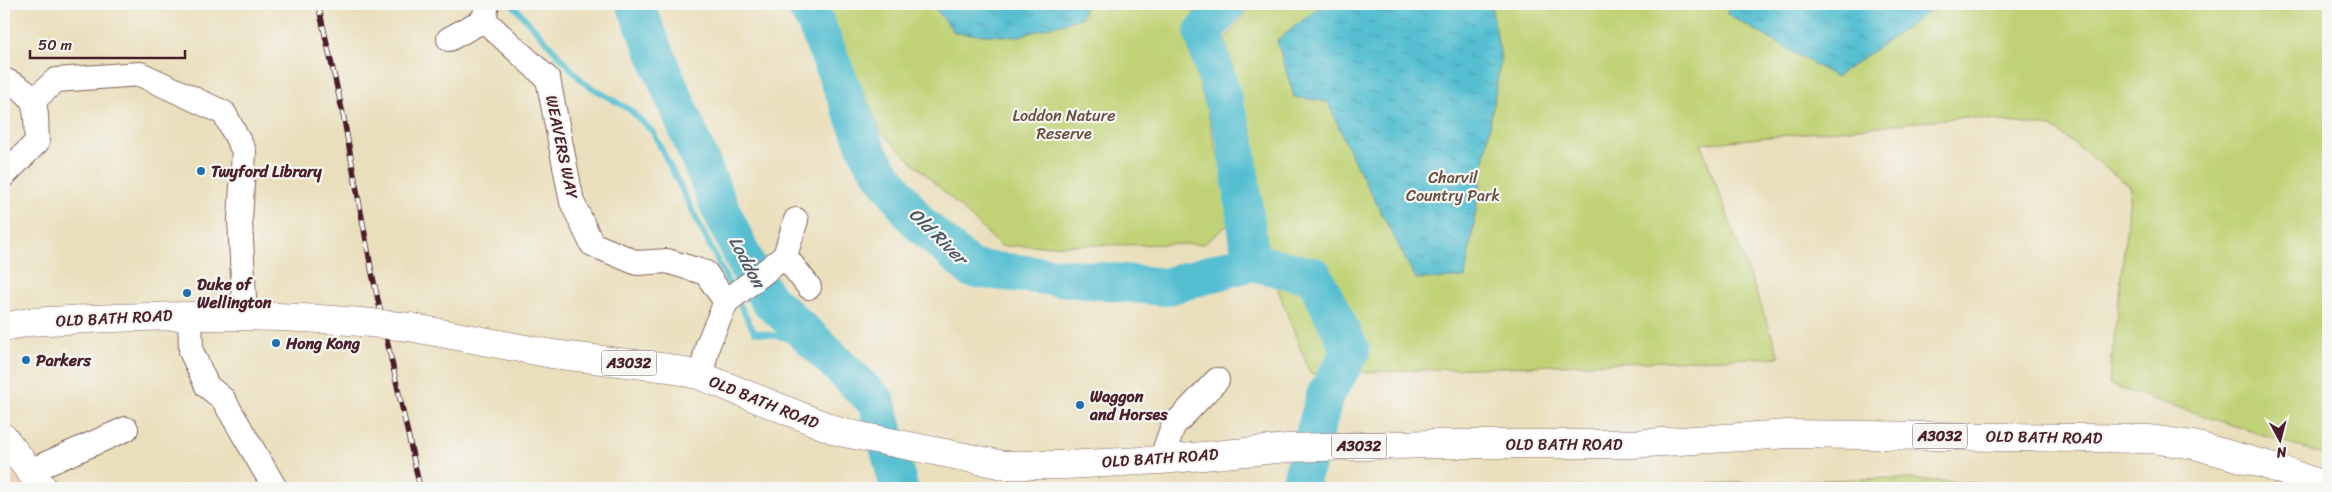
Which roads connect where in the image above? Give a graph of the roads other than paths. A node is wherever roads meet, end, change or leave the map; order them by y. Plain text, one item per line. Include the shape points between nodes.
1 (486, 12) edge
2 (449, 38) dead end
3 (4, 80) edge
4 (34, 100) junction
5 (4, 175) edge
6 (796, 220) dead end
7 (779, 260) junction
8 (809, 287) dead end
9 (729, 300) junction
10 (190, 315) junction
11 (245, 317) junction
12 (4, 327) edge
13 (701, 376) junction
14 (1217, 380) dead end
15 (126, 429) dead end
16 (4, 438) edge
17 (1161, 460) junction
18 (36, 480) edge
19 (2328, 487) edge
20 (275, 488) edge

1 - 2 street, WEAVERS WAY
1 - 9 street, WEAVERS WAY via 548,79 572,202 592,244 637,262 667,261 706,273
3 - 4 street via 22,88
4 - 5 street via 37,142
4 - 11 street via 56,80 140,74 224,113 244,151 240,220
6 - 7 street
7 - 8 street
7 - 9 street
9 - 13 street via 708,344
10 - 11 main road, OLD BATH ROAD / A3032
10 - 12 main road, OLD BATH ROAD / A3032 via 29,322
10 - 20 street via 192,351 207,386 223,399
11 - 13 main road, OLD BATH ROAD / A3032, bridge via 316,318 409,327 552,354 669,368
13 - 17 main road, OLD BATH ROAD / A3032 via 840,432 1004,465
14 - 17 street via 1173,426
15 - 18 street
16 - 18 main road
17 - 19 main road, OLD BATH ROAD / A3032 via 1287,448 1632,444 1788,434 2150,439 2194,445

